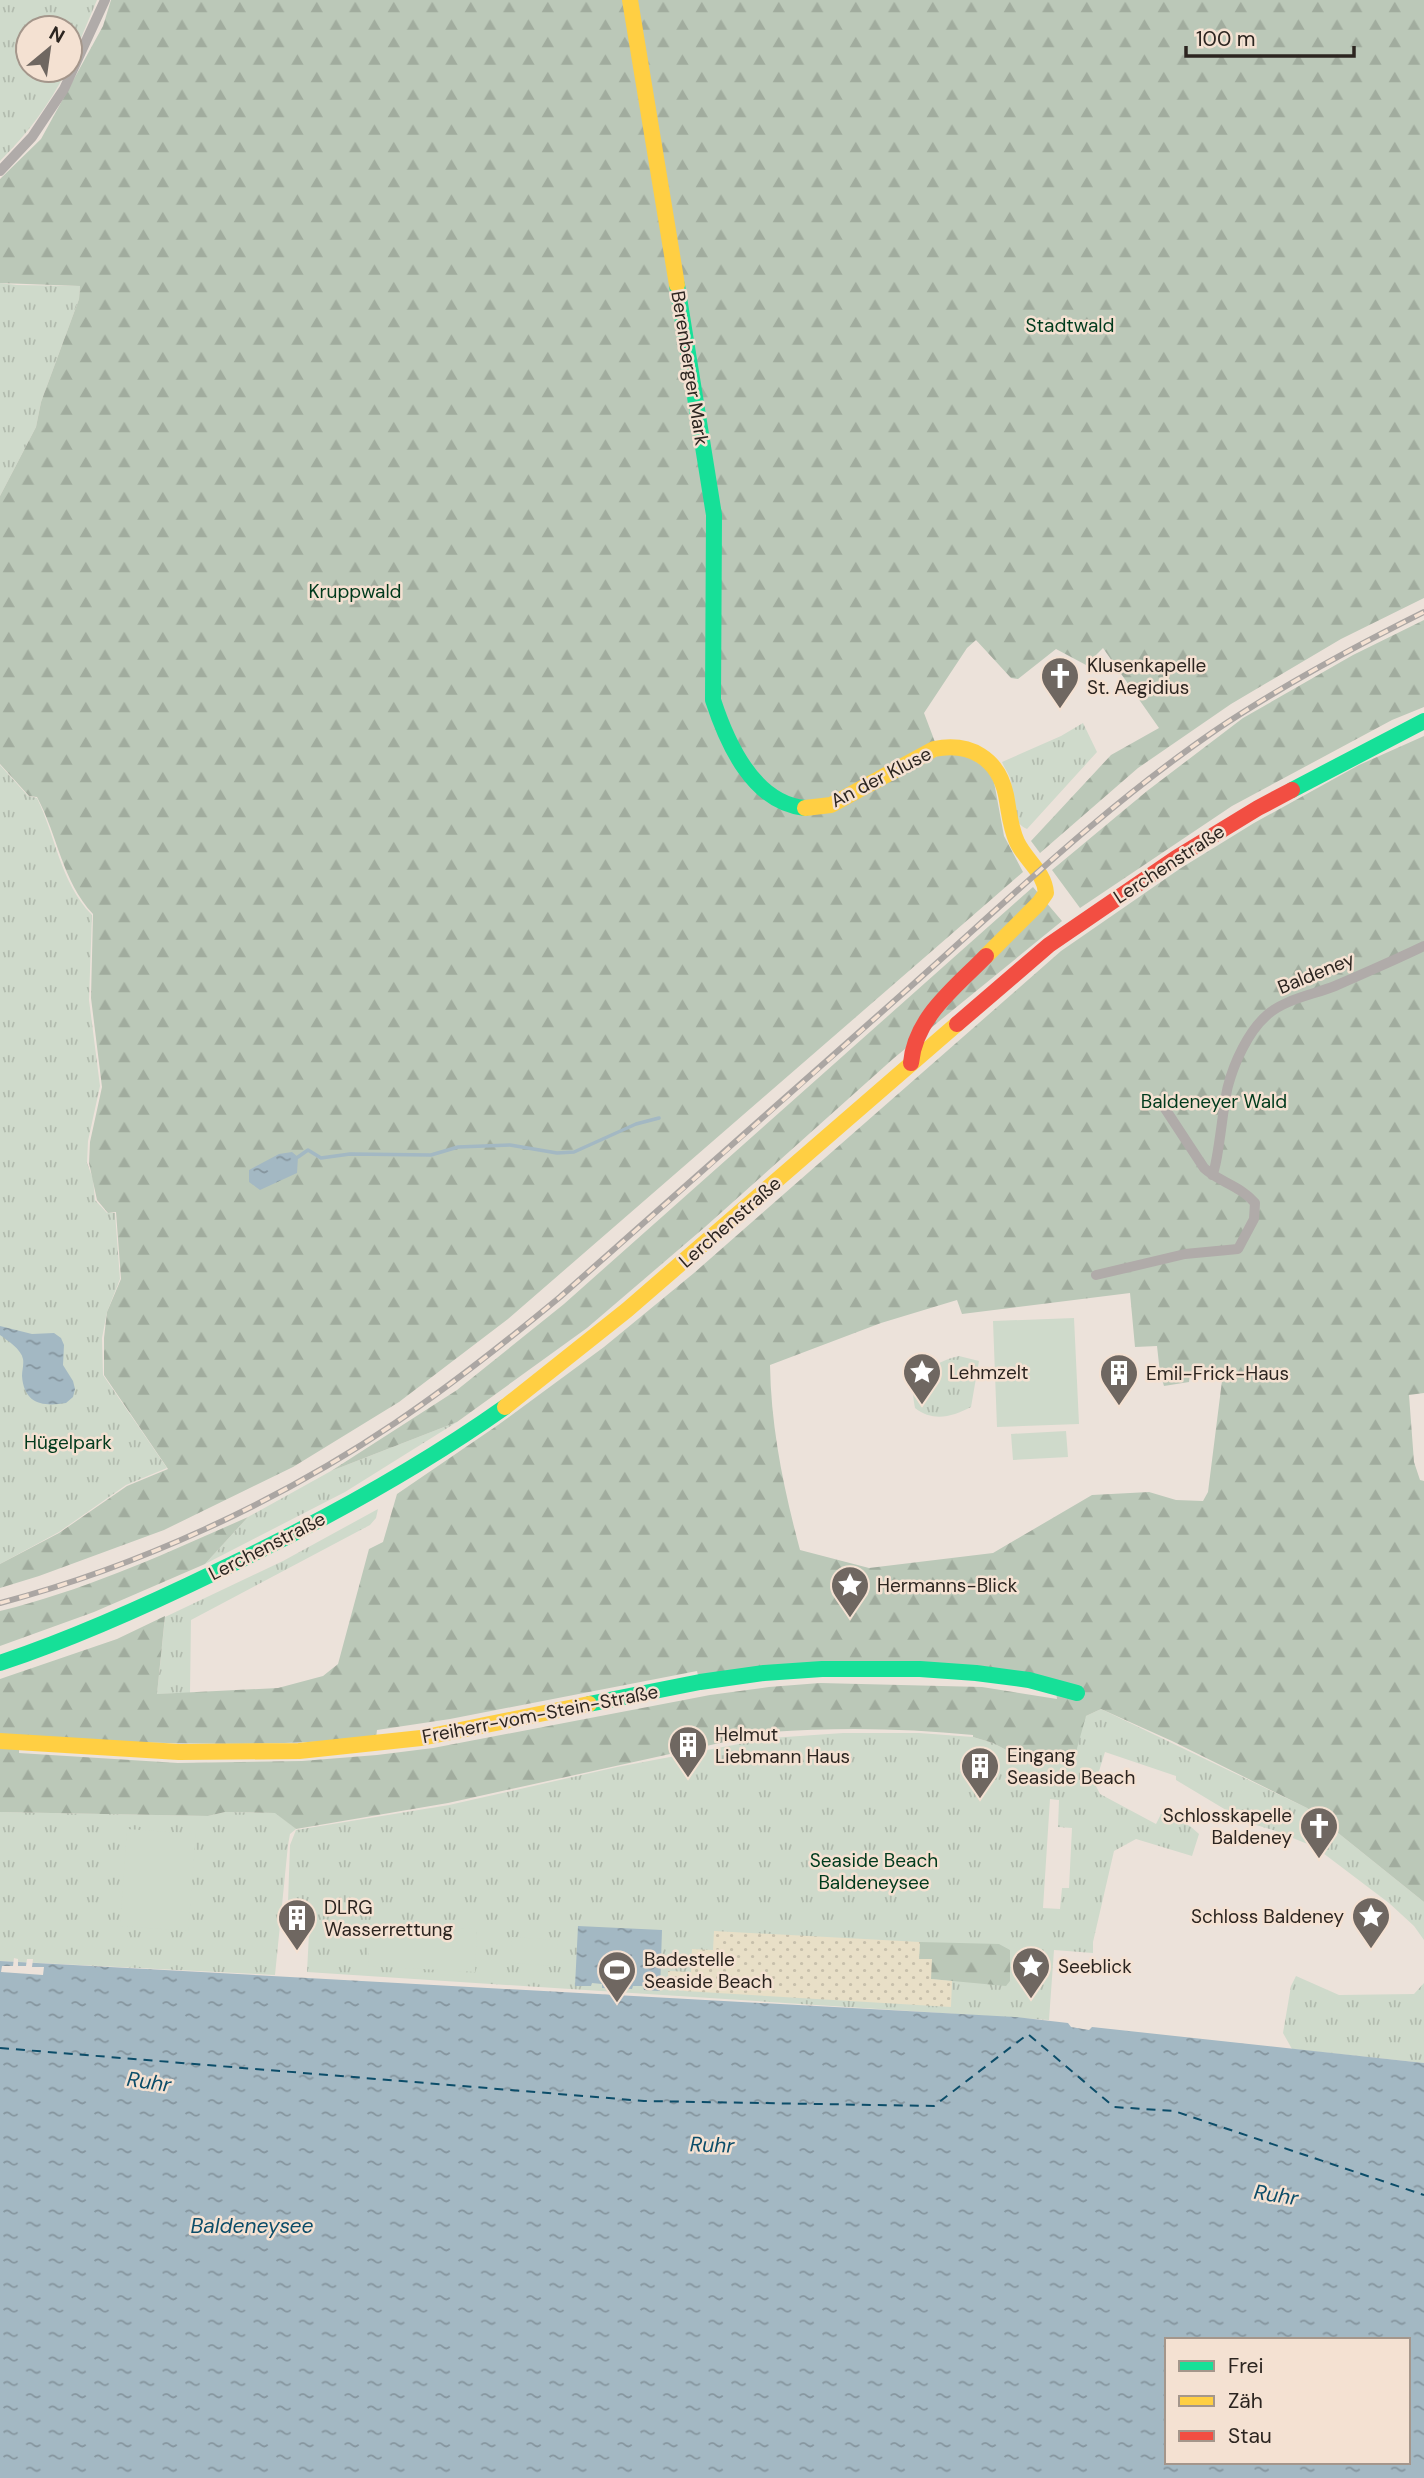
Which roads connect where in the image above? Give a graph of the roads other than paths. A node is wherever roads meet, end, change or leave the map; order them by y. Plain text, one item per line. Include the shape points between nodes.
1 (105, 0) edge
2 (630, 0) edge
3 (0, 171) edge
4 (1424, 721) edge
5 (726, 736) joint
6 (1424, 946) edge
7 (911, 1063) junction
8 (1162, 1104) dead end
9 (1212, 1175) junction
10 (1096, 1275) dead end
11 (0, 1663) edge
12 (1077, 1693) dead end
13 (0, 1741) edge

1 - 3 street via 64,89 32,137
2 - 5 street, Berenberger Mark via 714,515 712,691
4 - 7 street, Lerchenstraße via 1258,808 1175,858 1049,945
5 - 7 street, An der Kluse via 748,773 766,791 801,808 831,805 947,745 974,750 997,770 1011,825 1020,847 1045,878 1046,893 934,1009 919,1028
6 - 9 street, Baldeney via 1286,1003 1265,1017 1241,1053 1228,1086 1217,1169
7 - 11 street, Lerchenstraße via 627,1310 472,1429 222,1570 88,1631
8 - 9 street
9 - 10 street via 1255,1203 1254,1219 1238,1249 1185,1254
12 - 13 street, Freiherr-vom-Stein-Straße via 976,1673 822,1669 700,1682 421,1738 311,1750 179,1752

